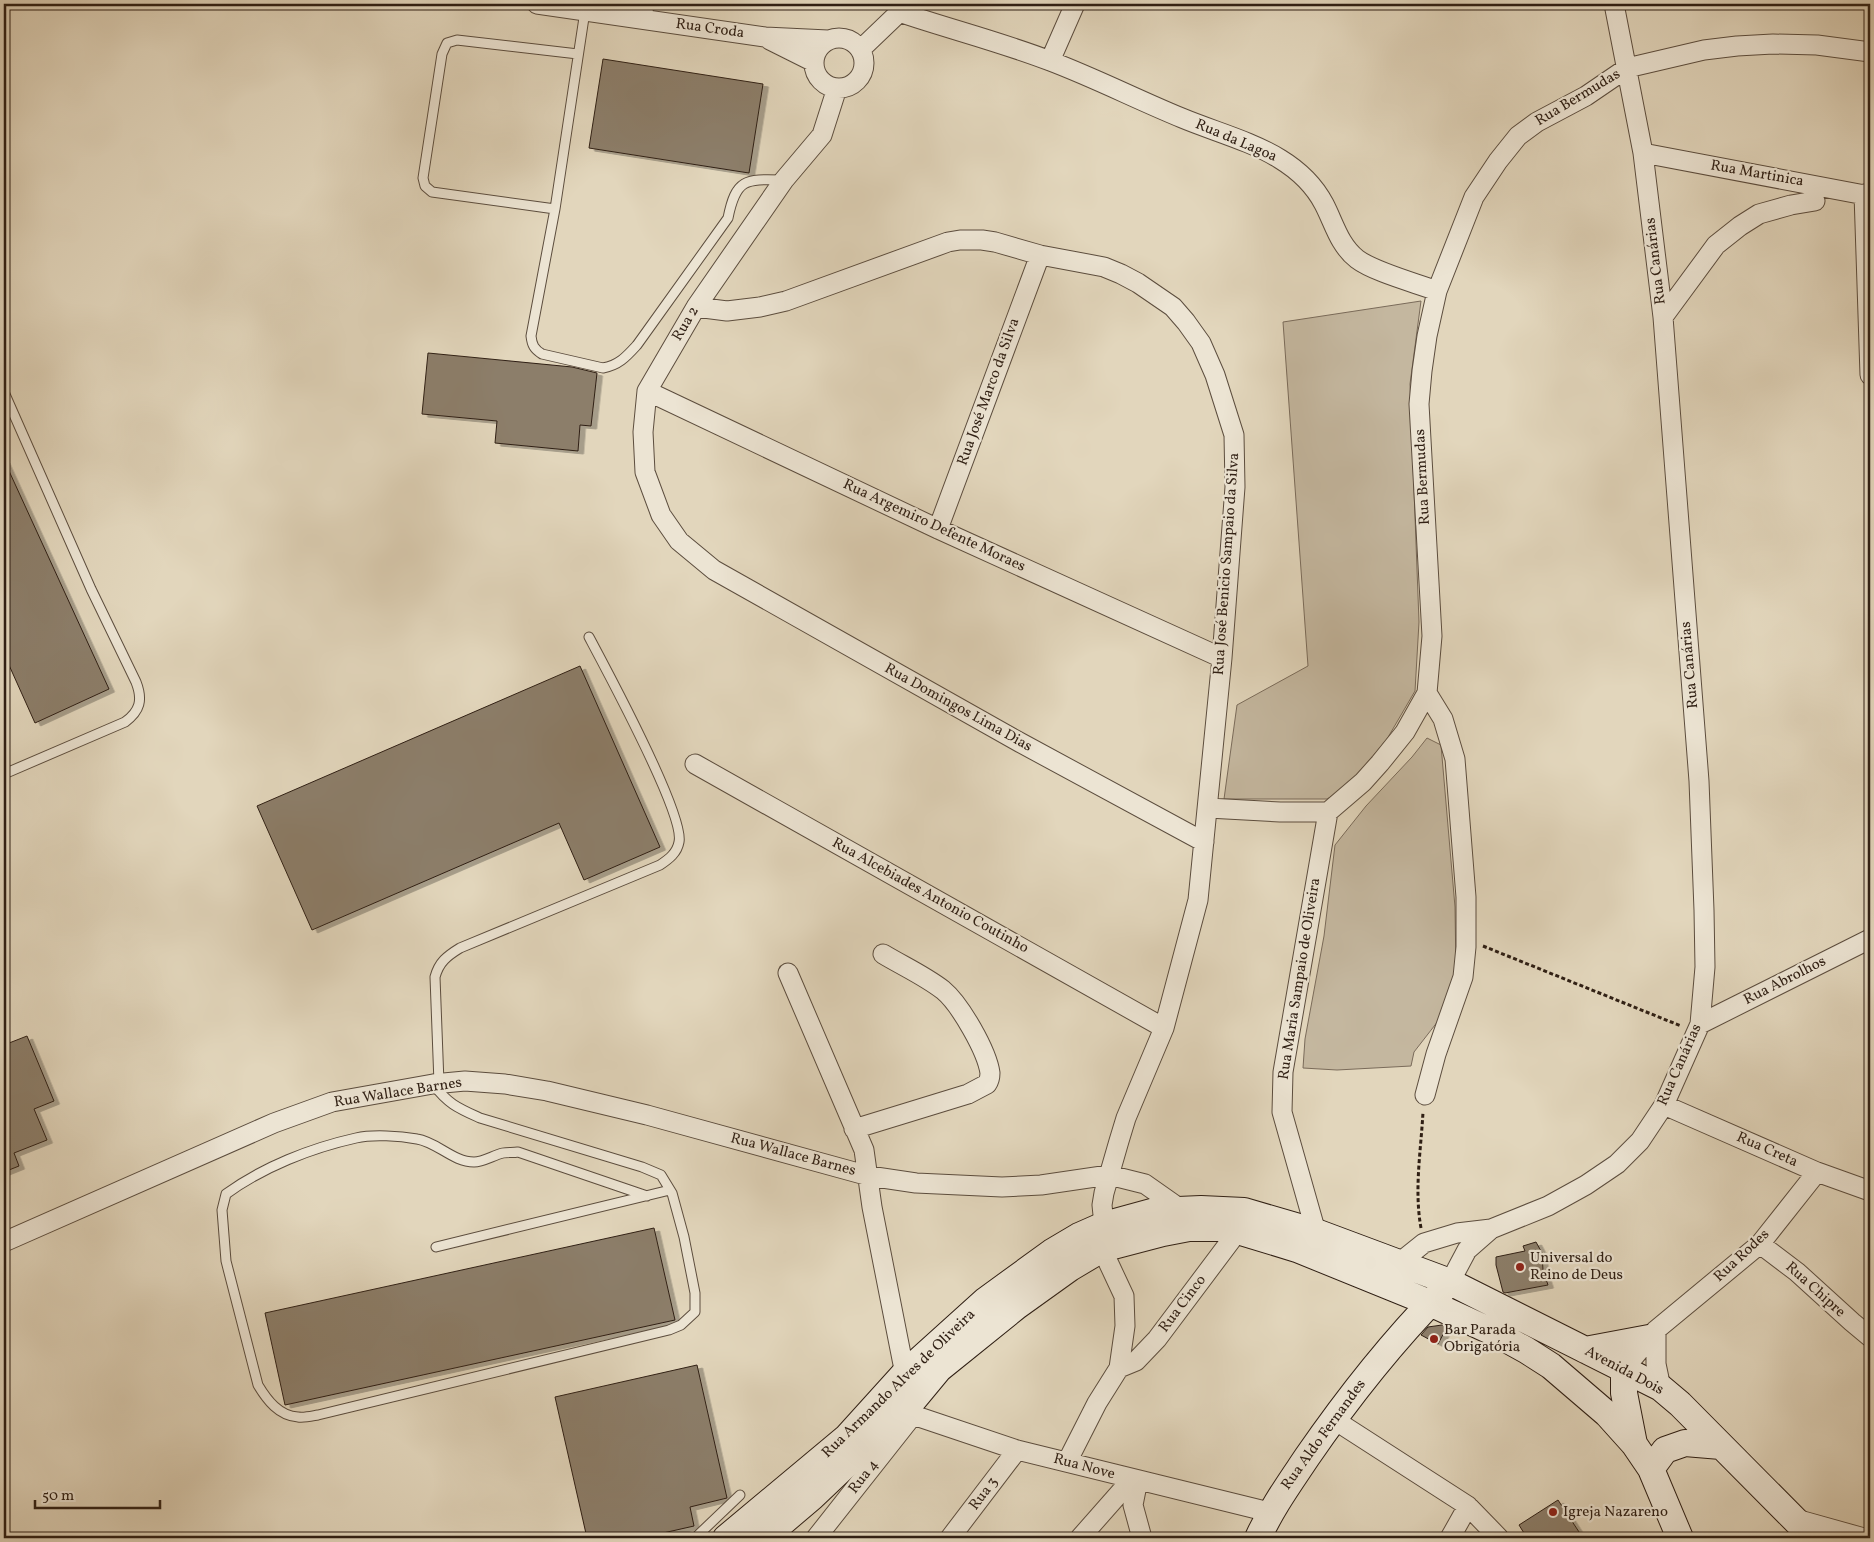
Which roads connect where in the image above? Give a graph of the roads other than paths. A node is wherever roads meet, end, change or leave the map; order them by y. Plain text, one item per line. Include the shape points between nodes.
1 (537, 4) edge
2 (1075, 4) edge
3 (1614, 4) edge
4 (904, 8) edge
5 (585, 11) junction
6 (648, 12) edge
7 (765, 37) junction
8 (828, 40) junction
9 (861, 49) junction
10 (1870, 52) edge
11 (578, 54) junction
12 (1050, 61) junction
13 (814, 62) junction
14 (1628, 68) junction
15 (836, 88) junction
16 (1642, 153) junction
17 (784, 180) junction
18 (1867, 195) edge
19 (1816, 201) dead end
20 (555, 208) junction
21 (1040, 255) junction
22 (1437, 291) junction
23 (696, 307) junction
24 (1663, 317) junction
25 (1870, 375) edge
26 (647, 391) junction
27 (4, 392) edge
28 (938, 529) junction
29 (714, 570) joint
30 (589, 637) dead end
31 (1222, 658) junction
32 (1427, 694) junction
33 (695, 764) dead end
34 (4, 774) edge
35 (1208, 808) junction
36 (1328, 812) junction
37 (1204, 842) junction
38 (1870, 939) edge
39 (883, 954) dead end
40 (788, 973) dead end
41 (1164, 1028) junction
42 (1698, 1028) junction
43 (436, 1084) junction
44 (1424, 1095) road end
45 (1664, 1105) junction
46 (854, 1129) junction
47 (1817, 1172) junction
48 (1109, 1175) junction
49 (869, 1176) junction
50 (670, 1190) junction
51 (1870, 1191) edge
52 (647, 1196) junction
53 (1182, 1210) junction
54 (1491, 1229) junction
55 (1238, 1231) junction
56 (1316, 1232) junction
57 (1103, 1237) junction
58 (4, 1242) edge
59 (1760, 1244) junction
60 (436, 1247) dead end
61 (1399, 1263) junction
62 (1450, 1282) junction
63 (1397, 1289) junction
64 (1430, 1303) junction
65 (1653, 1334) junction
66 (1399, 1337) junction
67 (1870, 1337) edge
68 (1586, 1350) junction
69 (1119, 1368) junction
70 (1624, 1369) junction
71 (904, 1374) junction
72 (1661, 1388) junction
73 (911, 1410) junction
74 (1333, 1419) junction
75 (1634, 1444) junction
76 (1721, 1446) junction
77 (1017, 1450) junction
78 (1067, 1462) junction
79 (1651, 1469) junction
80 (1135, 1480) junction
81 (740, 1495) dead end
82 (1468, 1506) junction
83 (1269, 1512) junction
84 (1793, 1518) junction
85 (695, 1538) edge
86 (726, 1538) edge
87 (764, 1538) edge
88 (816, 1538) edge
89 (950, 1538) edge
90 (1080, 1538) edge
91 (1142, 1538) edge
92 (1258, 1538) edge
93 (1450, 1538) edge
94 (1499, 1538) edge
95 (1680, 1538) edge
96 (1813, 1538) edge
97 (1864, 1538) edge

1 - 5 street, Rua Croda
2 - 12 street
3 - 14 street, Rua Canárias
4 - 9 street
4 - 12 street, Rua da Lagoa
5 - 6 street, Rua Croda
5 - 11 lane
6 - 7 street, Rua Croda
7 - 8 street, Rua Croda
7 - 13 street, Rua Croda
8 - 9 street via 847,38
8 - 13 street via 821,45
9 - 15 street via 864,68 861,76 846,87
10 - 14 street via 1817,45 1737,46 1704,50
11 - 20 lane
11 - 20 lane via 457,40 447,43 442,54 423,178 425,186 432,192
12 - 22 street, Rua da Lagoa via 1279,158 1312,186 1334,228 1356,258
13 - 15 street via 820,79
14 - 16 street, Rua Canárias
14 - 22 street, Rua Bermudas via 1518,136 1474,197
15 - 17 street, Rua 2 via 822,135
16 - 18 street, Rua Martinica
16 - 24 street, Rua Canárias
17 - 20 lane via 748,181 738,189 728,218 637,345 621,362 603,368 542,354 532,345
17 - 23 street, Rua 2
18 - 25 street
19 - 24 street via 1759,214 1740,226 1716,245
21 - 23 street, Rua José Benicio Sampaio da Silva via 995,242 960,240 786,301 727,311
21 - 28 street, Rua José Marco da Silva
21 - 31 street, Rua José Benicio Sampaio da Silva via 1104,268 1129,278 1172,307 1201,343 1234,435 1235,487
22 - 32 street, Rua Bermudas via 1427,336 1419,404 1432,636
23 - 26 street, Rua 2
24 - 42 street, Rua Canárias via 1699,781 1704,967
26 - 28 street, Rua Argemiro Defente Moraes
26 - 29 street, Rua 2 via 643,432 645,472 661,514 679,541
27 - 34 lane via 136,682 140,701 138,710 125,722
28 - 31 street, Rua Argemiro Defente Moraes
29 - 37 street, Rua Domingos Lima Dias
30 - 43 lane via 668,798 680,831 676,852 660,864 460,948 443,960 435,977
31 - 35 street, Rua José Benicio Sampaio da Silva
32 - 36 street, Rua Bermudas via 1405,732 1380,763
32 - 44 street via 1443,718 1455,759 1466,888 1466,940 1463,977
33 - 41 street, Rua Alcebiades Antonio Coutinho
35 - 36 street
35 - 37 street, Rua José Benicio Sampaio da Silva
36 - 56 street, Rua Maria Sampaio de Oliveira via 1283,1072 1282,1112
37 - 41 street, Rua José Benicio Sampaio da Silva via 1198,900
38 - 42 street, Rua Abrolhos
39 - 46 street via 943,991 956,1005 980,1045 989,1071 987,1084 968,1094
40 - 46 street, Rua Wallace Barnes
41 - 48 street, Rua José Benicio Sampaio da Silva via 1126,1118
42 - 45 street, Rua Canárias
43 - 49 street, Rua Wallace Barnes via 505,1084 547,1091
43 - 50 lane via 444,1098 480,1118 642,1167 661,1175
43 - 58 street, Rua Wallace Barnes via 324,1105 274,1123
45 - 47 street, Rua Creta
45 - 54 street, Rua Canárias via 1640,1141 1616,1164 1548,1206
46 - 49 street, Rua Wallace Barnes via 864,1150
47 - 51 street, Rua Creta
47 - 59 street, Rua Rodes
48 - 49 street, Rua Wallace Barnes via 1002,1187 916,1183
48 - 53 street, Rua Wallace Barnes via 1145,1184
48 - 57 street via 1102,1205
49 - 71 street, Rua Wallace Barnes
50 - 52 lane
50 - 52 lane via 684,1237 695,1293 694,1312 681,1325 318,1415 298,1417 284,1414 267,1400 258,1385 226,1261 222,1210 226,1194 240,1184 302,1155 358,1138 386,1137 420,1139 474,1162 518,1152
52 - 60 lane
53 - 56 main road, Rua Armando Alves de Oliveira via 1244,1211
53 - 57 main road, Rua Armando Alves de Oliveira via 1154,1211
54 - 61 street, Rua Canárias via 1457,1233 1424,1243
54 - 62 street, Rua Canárias via 1467,1250
55 - 57 main road, Rua Armando Alves de Oliveira via 1189,1228
55 - 63 main road, Rua Armando Alves de Oliveira via 1297,1249
55 - 69 street, Rua Cinco via 1157,1339 1136,1361
56 - 61 main road, Rua Armando Alves de Oliveira
57 - 69 street, Rua Cinco via 1124,1296 1125,1326
57 - 71 main road, Rua Armando Alves de Oliveira via 1079,1236 1052,1252 986,1300
57 - 73 main road, Rua Armando Alves de Oliveira via 1089,1255 1016,1306 939,1369
59 - 65 street, Rua Rodes
59 - 67 street, Rua Chipre via 1798,1272
61 - 62 main road, Rua Armando Alves de Oliveira
61 - 63 main road
62 - 64 main road, Rua Aldo Fernandes
62 - 68 main road, Avenida Dois
63 - 64 main road, Rua Armando Alves de Oliveira
63 - 66 main road
64 - 66 main road, Rua Aldo Fernandes
64 - 75 main road, Rua Armando Alves de Oliveira via 1497,1334 1551,1366 1607,1414
65 - 68 main road
65 - 70 street, Rua Rodes
65 - 72 street
66 - 74 main road, Rua Aldo Fernandes
68 - 70 main road, Avenida Dois
69 - 78 street, Rua Cinco
70 - 72 main road, Avenida Dois
70 - 75 main road via 1624,1393
71 - 73 street, Rua Wallace Barnes
71 - 86 main road, Rua Armando Alves de Oliveira via 847,1437
72 - 76 main road, Avenida Dois
73 - 77 street, Rua Nove
73 - 87 main road, Rua Armando Alves de Oliveira
73 - 88 street, Rua 4
74 - 82 street
74 - 83 main road, Rua Aldo Fernandes
75 - 79 main road, Rua Armando Alves de Oliveira
76 - 79 main road via 1684,1443 1665,1450
76 - 84 main road, Avenida Dois
77 - 78 street, Rua Nove
77 - 89 street, Rua 3
78 - 80 street, Rua Nove
79 - 95 main road, Rua Armando Alves de Oliveira
80 - 83 street, Rua Nove
80 - 90 street
80 - 91 street via 1133,1506
81 - 85 lane
82 - 93 street
82 - 94 street
83 - 92 main road, Rua Aldo Fernandes
84 - 96 main road, Avenida Dois
84 - 97 street

